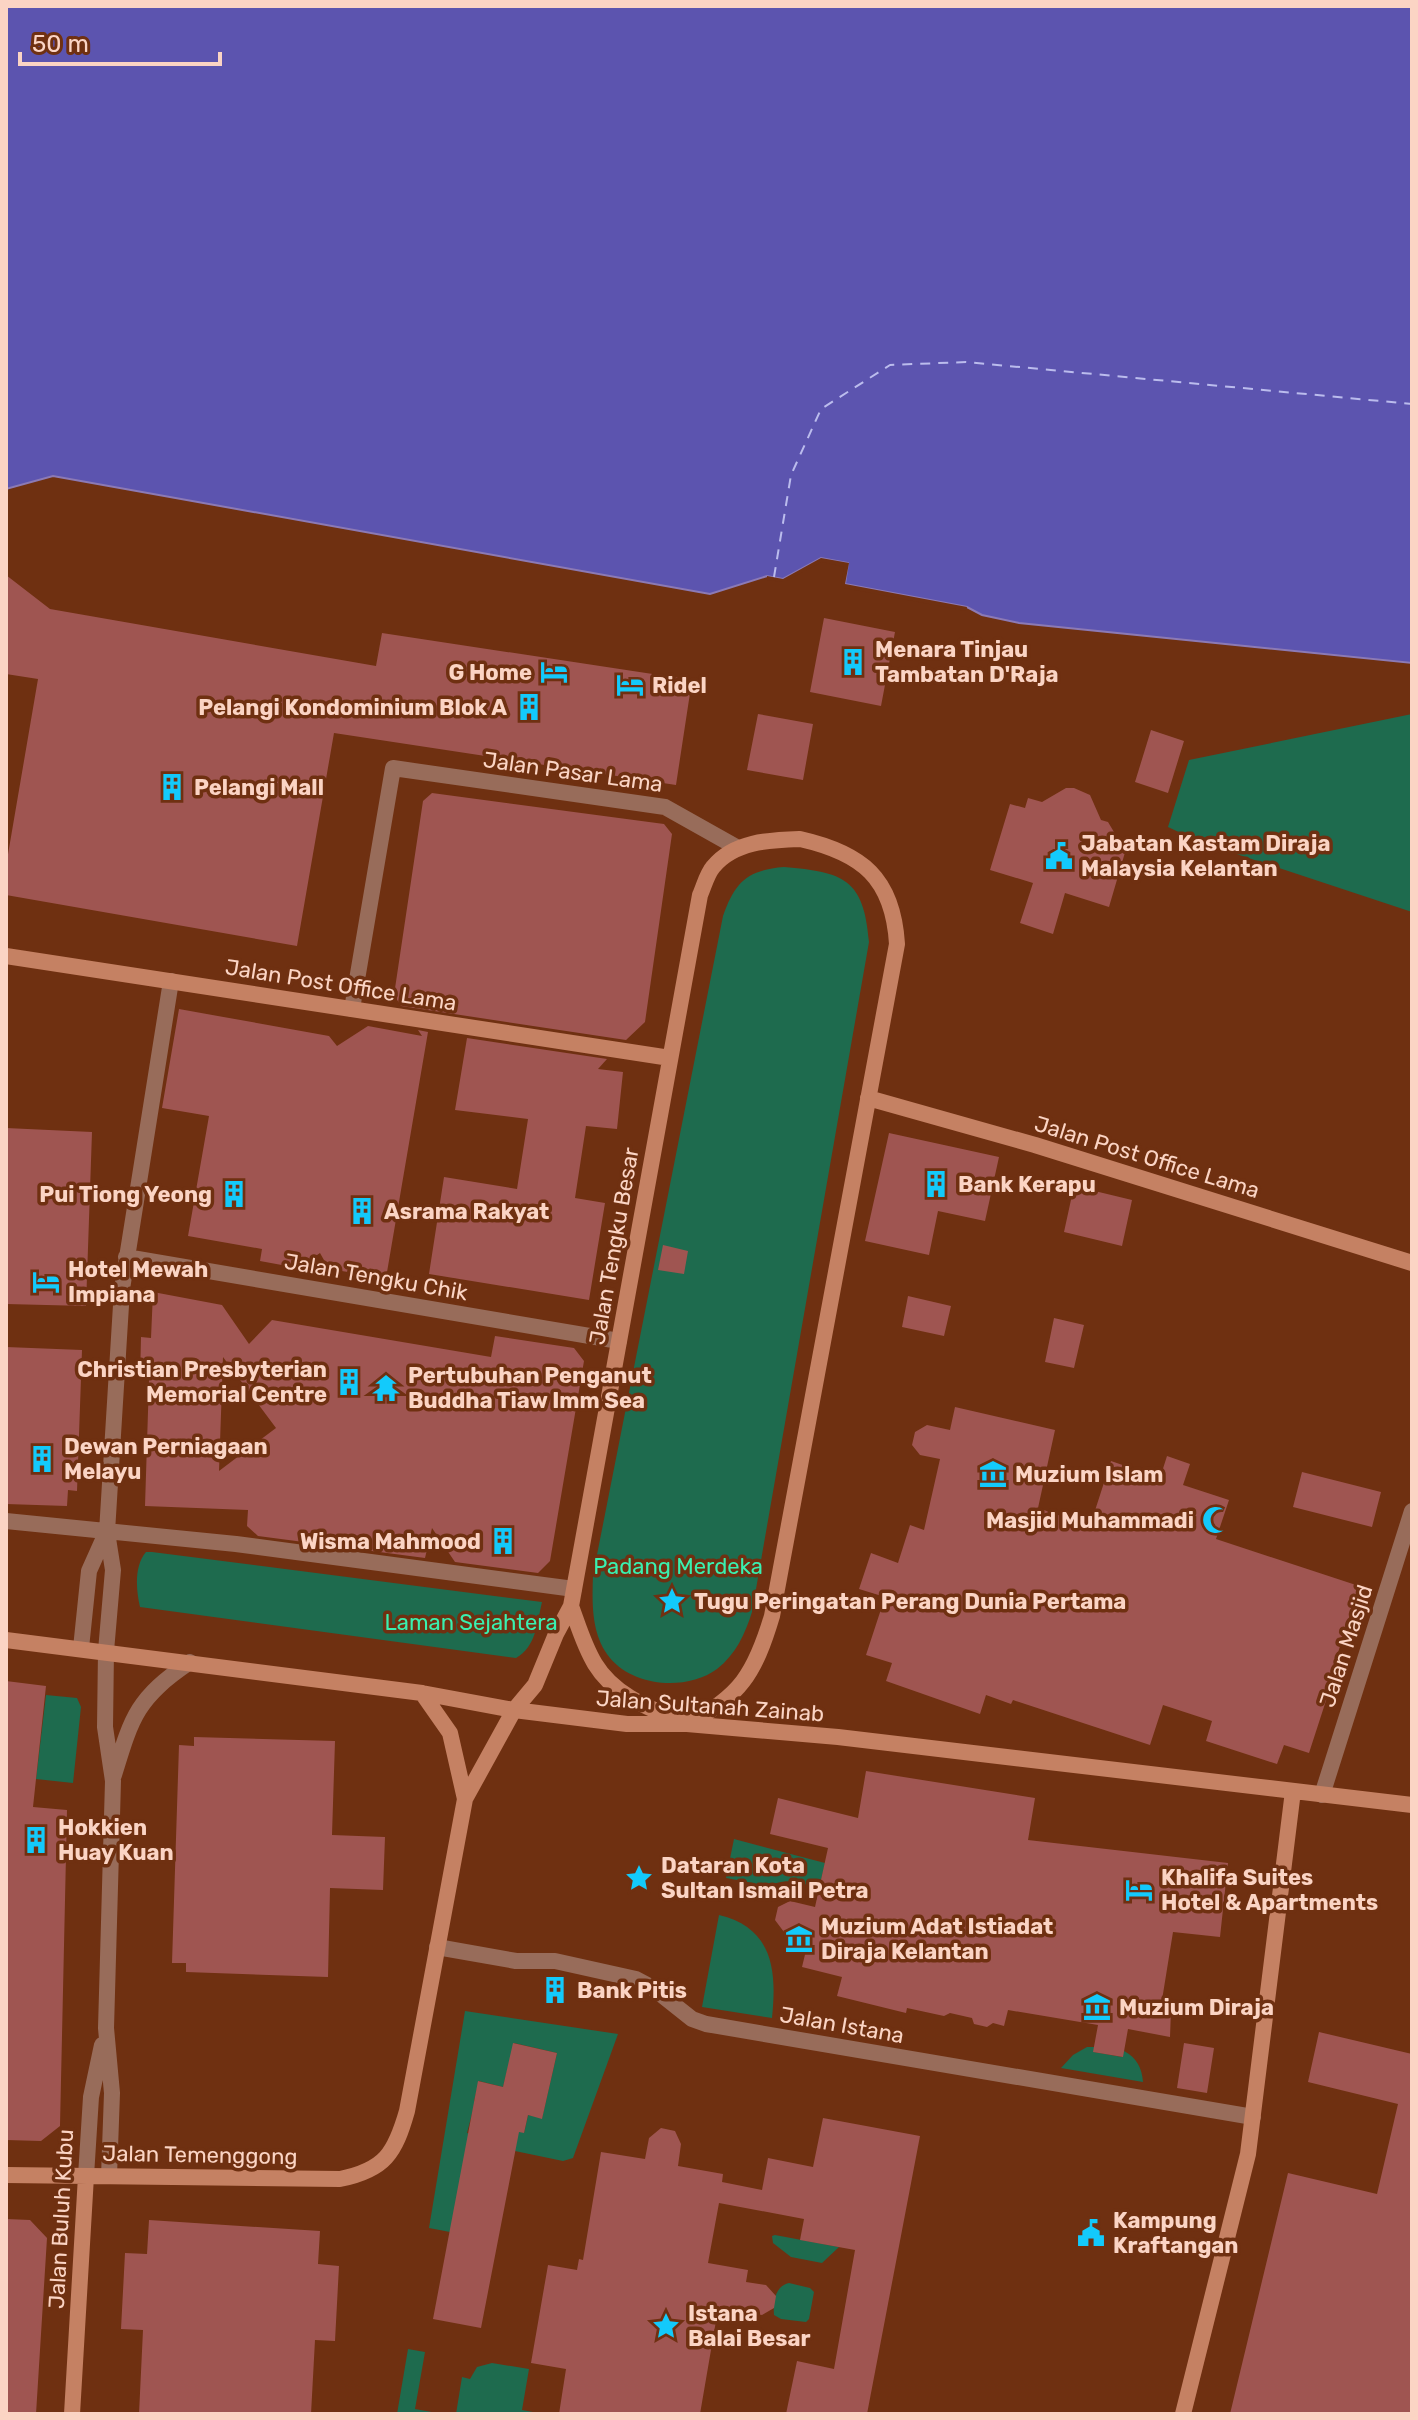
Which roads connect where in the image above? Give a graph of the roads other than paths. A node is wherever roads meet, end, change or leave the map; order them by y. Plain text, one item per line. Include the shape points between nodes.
1 (738, 848) junction
2 (6, 956) edge
3 (171, 981) junction
4 (352, 1009) junction
5 (670, 1058) junction
6 (868, 1098) junction
7 (126, 1257) junction
8 (1412, 1263) edge
9 (619, 1341) junction
10 (1412, 1511) edge
11 (6, 1521) edge
12 (107, 1532) junction
13 (572, 1598) junction
14 (6, 1640) edge
15 (81, 1648) junction
16 (106, 1651) junction
17 (190, 1662) junction
18 (422, 1693) junction
19 (514, 1710) junction
20 (687, 1724) junction
21 (113, 1781) junction
22 (1293, 1791) junction
23 (1322, 1795) junction
24 (465, 1799) junction
25 (1412, 1805) edge
26 (437, 1947) junction
27 (106, 2028) junction
28 (1253, 2117) junction
29 (6, 2175) edge
30 (86, 2176) junction
31 (109, 2176) junction
32 (72, 2414) edge
33 (1183, 2414) edge

1 - 4 street, Jalan Pasar Lama via 665,807 393,768
1 - 5 main road, Jalan Tengku Besar via 714,867 700,895
1 - 6 main road via 770,840 823,844 850,856 886,891 897,944
2 - 3 main road, Jalan Post Office Lama
3 - 4 main road, Jalan Post Office Lama
3 - 7 street
4 - 5 main road, Jalan Post Office Lama
5 - 9 main road, Jalan Tengku Besar
6 - 8 main road, Jalan Post Office Lama
6 - 20 main road via 772,1616 763,1646 739,1688
7 - 9 street, Jalan Tengku Chik
7 - 12 street
9 - 13 main road, Jalan Tengku Besar
10 - 23 street, Jalan Masjid
11 - 12 street
12 - 13 street via 236,1544
12 - 15 street via 89,1571
12 - 16 street via 113,1570
13 - 19 main road, Jalan Tengku Besar via 535,1685
13 - 20 main road via 593,1662 606,1679 625,1696
14 - 15 main road, Jalan Sultanah Zainab
15 - 16 main road, Jalan Sultanah Zainab
16 - 17 main road, Jalan Sultanah Zainab
16 - 21 street, Jalan Buluh Kubu via 105,1727
17 - 18 main road, Jalan Sultanah Zainab
17 - 21 street, Jalan Buluh Kubu via 163,1680 139,1706
18 - 19 main road, Jalan Sultanah Zainab
18 - 24 main road via 450,1733
19 - 20 main road, Jalan Sultanah Zainab via 627,1724
19 - 24 main road, Jalan Tengku Besar
20 - 22 main road, Jalan Sultanah Zainab
21 - 27 street, Jalan Buluh Kubu
22 - 23 main road, Jalan Sultanah Zainab
22 - 28 main road
23 - 25 main road, Jalan Sultanah Zainab
24 - 26 main road
26 - 28 street, Jalan Istana via 516,1961 555,1961 636,1979 706,2024
26 - 31 main road, Jalan Temenggong via 399,2138 387,2158 365,2174 340,2179
27 - 30 street, Jalan Buluh Kubu via 91,2097
27 - 31 street, Jalan Buluh Kubu via 112,2093
28 - 33 main road via 1244,2176
29 - 30 main road, Jalan Temenggong
30 - 31 main road, Jalan Temenggong
30 - 32 main road, Jalan Buluh Kubu

